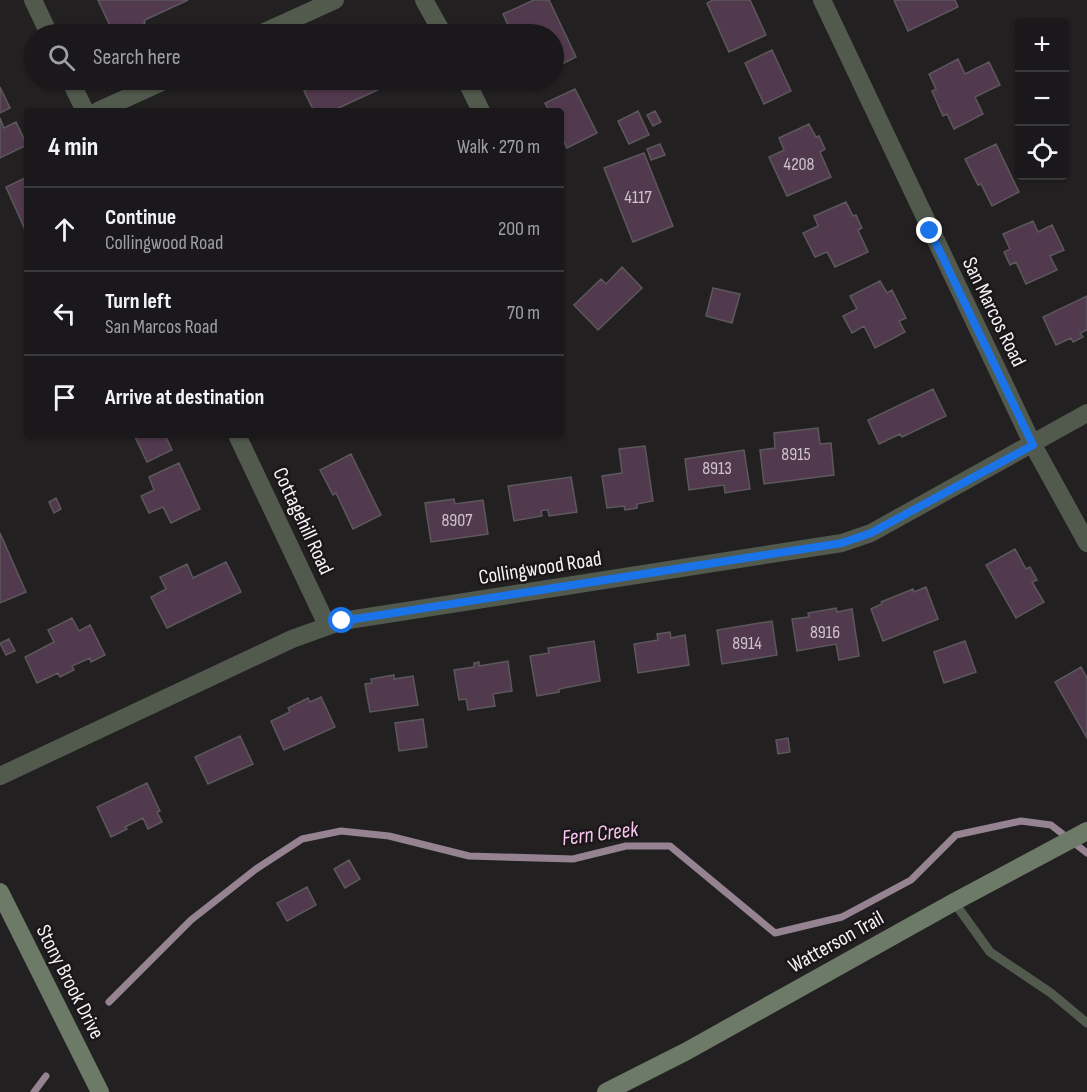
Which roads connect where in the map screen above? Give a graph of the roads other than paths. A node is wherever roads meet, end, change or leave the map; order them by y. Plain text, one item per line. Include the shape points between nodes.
1 (33, 0) edge
2 (335, 0) edge
3 (424, 0) edge
4 (822, 0) edge
5 (44, 24) edge
6 (282, 24) edge
7 (437, 24) edge
8 (75, 90) edge
9 (143, 90) edge
10 (471, 90) edge
11 (84, 108) edge
12 (104, 108) edge
13 (480, 108) edge
14 (1087, 413) edge
15 (238, 438) edge
16 (1033, 445) junction
17 (1087, 543) edge
18 (327, 625) junction
19 (0, 776) edge
20 (1087, 831) edge
21 (0, 892) edge
22 (954, 902) junction
23 (1087, 1023) edge
24 (100, 1092) edge
25 (606, 1092) edge

1 - 5 street
2 - 6 street
3 - 7 street
4 - 16 street, San Marcos Road
8 - 11 street
9 - 12 street
10 - 13 street
14 - 16 street, Collingwood Road
15 - 18 street, Cottagehill Road
16 - 17 street, San Marcos Road
16 - 18 street, Collingwood Road via 871,533 842,543
18 - 19 street, Collingwood Road
20 - 22 main road, Watterson Trail
21 - 24 main road, Stony Brook Drive
22 - 23 lane via 990,952
22 - 25 main road, Watterson Trail

